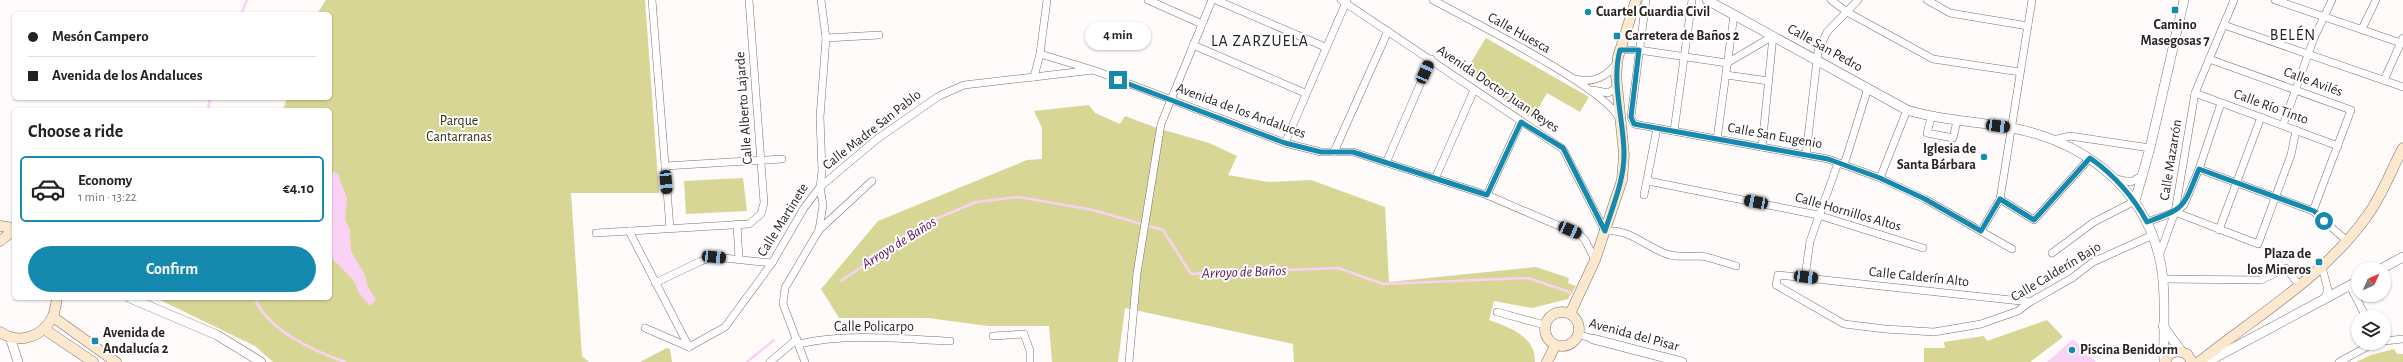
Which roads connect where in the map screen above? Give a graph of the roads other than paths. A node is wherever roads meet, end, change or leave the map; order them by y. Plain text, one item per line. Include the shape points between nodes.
1 (652, 0) edge
2 (749, 0) edge
3 (821, 0) edge
4 (1047, 0) edge
5 (1148, 0) edge
6 (1212, 0) edge
7 (1216, 0) edge
8 (1433, 0) edge
9 (1636, 0) edge
10 (1646, 0) edge
11 (1692, 0) edge
12 (1707, 0) edge
13 (1831, 0) edge
14 (1858, 0) edge
15 (1927, 0) edge
16 (2032, 0) edge
17 (2184, 0) edge
18 (2234, 0) edge
19 (2275, 0) edge
20 (2332, 0) edge
21 (2376, 0) edge
22 (1345, 1) edge
23 (2283, 1) edge
24 (1157, 2) edge
25 (1847, 12) junction
26 (1734, 15) junction
27 (2324, 17) junction
28 (1202, 24) junction
29 (2224, 25) junction
30 (2028, 26) junction
31 (2362, 30) junction
32 (1388, 31) junction
33 (879, 35) dead end
34 (1773, 36) junction
35 (826, 38) junction
36 (2402, 40) edge
37 (1193, 45) junction
38 (1325, 47) junction
39 (1620, 50) junction
40 (1639, 50) junction
41 (1040, 54) junction
42 (2309, 54) junction
43 (1684, 57) junction
44 (1431, 59) junction
45 (1816, 59) junction
46 (2209, 59) junction
47 (1618, 61) junction
48 (1727, 63) junction
49 (1093, 70) junction
50 (2020, 72) junction
51 (1726, 75) junction
52 (1034, 77) junction
53 (1601, 77) junction
54 (1572, 78) junction
55 (2384, 80) junction
56 (1769, 81) junction
57 (1583, 86) junction
58 (1617, 86) junction
59 (2403, 87) edge
60 (1868, 88) junction
61 (1474, 90) junction
62 (2296, 90) junction
63 (1305, 93) junction
64 (2195, 93) junction
65 (1169, 99) junction
66 (2221, 103) junction
67 (1907, 110) junction
68 (2261, 117) junction
69 (1931, 118) junction
70 (1957, 121) junction
71 (1521, 122) junction
72 (2283, 125) junction
73 (1622, 127) junction
74 (1657, 128) junction
75 (2012, 128) junction
76 (2296, 130) junction
77 (1674, 131) junction
78 (1717, 139) junction
79 (2053, 140) junction
80 (1285, 143) junction
81 (2338, 146) junction
82 (1762, 147) junction
83 (2150, 148) junction
84 (2403, 148) edge
85 (1334, 152) junction
86 (1806, 155) junction
87 (2090, 158) junction
88 (782, 159) dead end
89 (761, 160) junction
90 (1386, 163) junction
91 (1841, 164) junction
92 (665, 166) junction
93 (2199, 169) junction
94 (2143, 175) junction
95 (1880, 178) junction
96 (2114, 178) junction
97 (1435, 179) junction
98 (872, 181) dead end
99 (1648, 181) junction
100 (2237, 184) junction
101 (820, 187) junction
102 (1487, 195) junction
103 (1644, 195) dead end
104 (2275, 198) junction
105 (2000, 199) junction
106 (2135, 201) junction
107 (2314, 211) junction
108 (2175, 212) junction
109 (1818, 214) junction
110 (2147, 222) junction
111 (0, 223) edge
112 (737, 224) junction
113 (0, 226) edge
114 (12, 227) edge
115 (12, 228) edge
116 (670, 228) junction
117 (12, 230) edge
118 (819, 230) junction
119 (2219, 230) junction
120 (629, 231) junction
121 (1605, 231) junction
122 (1981, 231) junction
123 (596, 233) dead end
124 (2153, 235) junction
125 (0, 241) edge
126 (2347, 241) junction
127 (1923, 248) dead end
128 (2012, 249) dead end
129 (2052, 253) dead end
130 (2159, 256) junction
131 (2403, 257) edge
132 (739, 259) junction
133 (1595, 260) junction
134 (772, 263) junction
135 (2391, 264) edge
136 (1736, 266) dead end
137 (2322, 267) junction
138 (1778, 275) joint
139 (1806, 277) junction
140 (2162, 279) junction
141 (2303, 282) junction
142 (655, 283) junction
143 (2326, 286) junction
144 (2351, 286) edge
145 (2324, 299) junction
146 (57, 300) edge
147 (135, 300) edge
148 (2030, 302) junction
149 (1497, 312) dead end
150 (1570, 314) junction
151 (53, 317) junction
152 (2162, 324) junction
153 (1545, 325) junction
154 (646, 328) dead end
155 (44, 329) junction
156 (3, 334) edge
157 (1578, 334) junction
158 (993, 336) dead end
159 (1594, 339) joint
160 (2403, 339) edge
161 (950, 340) dead end
162 (2391, 340) edge
163 (798, 342) junction
164 (1555, 346) junction
165 (689, 347) junction
166 (2361, 350) edge
167 (2181, 351) junction
168 (2191, 359) edge
169 (2207, 359) edge
170 (802, 360) edge
171 (18, 362) edge
172 (93, 362) edge
173 (116, 362) edge
174 (261, 362) edge
175 (770, 362) edge
176 (1030, 362) edge
177 (1129, 362) edge
178 (1547, 362) edge
179 (1682, 362) edge
180 (2164, 362) edge
181 (2199, 362) edge
182 (2339, 362) edge

1 - 92 street
2 - 89 street, Calle Alberto Lajarde
3 - 35 street, Calle Martinete
4 - 41 street
5 - 24 street
6 - 28 street
7 - 38 street
8 - 54 street, Calle Huesca
9 - 39 main road
10 - 40 street
11 - 43 street
12 - 26 street, Calle San Pedro
13 - 25 street
14 - 25 street
15 - 30 street via 1950,13
16 - 30 street
17 - 83 street
18 - 29 street, Calle Mazarrón
19 - 23 street
20 - 27 street
21 - 31 street
22 - 32 street, Avenida Doctor Juan Reyes
22 - 38 street
23 - 27 street
24 - 28 street
25 - 45 street via 1828,32
25 - 50 street via 1933,60
26 - 34 street, Calle San Pedro
26 - 48 street
27 - 31 street
27 - 42 street
28 - 37 street
29 - 42 street
29 - 46 street, Calle Mazarrón
30 - 50 street
31 - 36 street
32 - 44 street, Avenida Doctor Juan Reyes
32 - 85 street
33 - 35 street
34 - 45 street, Calle San Pedro
34 - 48 street
34 - 56 street
35 - 101 street, Calle Martinete via 820,117
36 - 55 street
37 - 63 street
37 - 65 street
38 - 63 street
39 - 40 street
39 - 47 main road
40 - 43 street
40 - 74 street, Calle San Eugenio via 1631,117 1634,124
41 - 49 street, Avenida de los Andaluces
41 - 52 street
42 - 55 street
42 - 62 street
43 - 48 street
43 - 77 street
44 - 61 street, Avenida Doctor Juan Reyes
44 - 90 street
45 - 60 street, Calle San Pedro
45 - 86 street
46 - 62 street, Calle Avilés
46 - 64 street, Calle Mazarrón
47 - 53 street
47 - 58 main road
48 - 51 street
49 - 52 street, Calle Madre San Pablo
49 - 65 street, Avenida de los Andaluces
50 - 75 street
51 - 56 street
51 - 78 street
52 - 101 street, Calle Madre San Pablo via 964,85 939,96 877,139
53 - 54 street, Calle Huesca via 1586,81
53 - 58 street
54 - 57 street, Calle Huesca
55 - 59 street
56 - 82 street
57 - 58 street, Calle Huesca via 1606,93 1613,91
57 - 73 street, Calle Huesca via 1614,110
58 - 73 main road
60 - 67 street, Calle San Pedro
60 - 91 street
61 - 71 street, Avenida Doctor Juan Reyes
61 - 97 street
62 - 72 street
62 - 81 street, Calle Avilés via 2351,110
63 - 80 street
64 - 66 street, Calle Río Tinto
64 - 108 street, Calle Mazarrón
65 - 80 street, Avenida de los Andaluces
65 - 177 street via 1161,124 1137,273
66 - 68 street, Calle Río Tinto
66 - 93 street, Calle Mazarrón
67 - 69 street, Calle San Pedro
67 - 95 street
68 - 72 street, Calle Río Tinto
68 - 100 street
69 - 70 street, Calle San Pedro
69 - 70 street via 1927,133 1954,138
70 - 75 street, Calle San Pedro
71 - 102 street
71 - 121 street, Avenida Doctor Juan Reyes via 1563,148
72 - 76 street, Calle Río Tinto
73 - 121 main road via 1622,180
74 - 77 street, Calle San Eugenio
74 - 99 street
75 - 79 street, Calle San Pedro
75 - 105 street
76 - 81 street, Calle Río Tinto
76 - 104 street via 2291,154
77 - 78 street, Calle San Eugenio
78 - 82 street, Calle San Eugenio
79 - 83 street, Calle San Pedro via 2070,136
79 - 87 street, Calle San Pedro
80 - 85 street, Avenida de los Andaluces via 1321,152
81 - 107 street, Calle Avilés
82 - 86 street, Calle San Eugenio
83 - 94 street
84 - 126 main road via 2368,215
85 - 90 street, Avenida de los Andaluces via 1353,152
86 - 91 street, Calle San Eugenio
87 - 96 street, Calle San Pedro
87 - 105 street via 2034,220
88 - 89 street
89 - 92 street
89 - 112 street, Calle Alberto Lajarde via 764,203 761,214 749,224
90 - 97 street, Avenida de los Andaluces
91 - 95 street, Calle San Eugenio
91 - 109 street
92 - 116 street
93 - 100 street
93 - 108 street, Calle Mazarrón via 2184,205
94 - 96 street via 2128,183
94 - 106 street
95 - 122 street, Calle San Eugenio via 1925,199
96 - 106 street, Calle San Pedro
97 - 102 street, Avenida de los Andaluces
98 - 118 street
99 - 103 street
99 - 109 street, Calle Hornillos Altos
100 - 104 street
100 - 119 street
101 - 118 street via 823,205
101 - 134 street, Calle Martinete via 804,208
102 - 133 street, Avenida de los Andaluces via 1580,235
104 - 107 street
104 - 119 street via 2258,244
105 - 122 street
106 - 110 street, Calle San Pedro
106 - 129 street via 2094,222
107 - 126 street
108 - 110 street
108 - 119 street
108 - 130 street
109 - 127 street, Calle Hornillos Altos
109 - 139 street via 1810,241
110 - 124 street, Calle San Pedro
111 - 114 street
112 - 116 street
112 - 132 street
113 - 115 main road
116 - 120 street
117 - 125 main road
118 - 163 street via 785,288 783,304
120 - 123 street
120 - 142 street
121 - 133 main road
121 - 136 street via 1615,229 1629,234 1665,254 1693,258 1699,256
122 - 128 street, Calle San Eugenio
124 - 130 street, Calle San Pedro
124 - 148 street, Calle Calderín Bajo via 2093,262 2072,278
126 - 137 main road
130 - 140 street, Calle San Pedro
131 - 135 street
132 - 134 street
132 - 142 street via 714,257
133 - 150 main road
134 - 165 street, Calle Martinete via 725,327
137 - 141 main road
137 - 143 street
138 - 139 street, Calle Calderín Alto
138 - 148 street, Calle Calderín Bajo via 1776,285 1844,324 1885,329 1934,332 1981,324 2018,311
139 - 148 street, Calle Calderín Alto
140 - 141 street via 2261,280 2286,268
140 - 152 street, Calle San Pedro
141 - 143 street via 2319,280
141 - 169 main road
142 - 165 street
143 - 145 street via 2329,292
144 - 145 street
145 - 169 street
146 - 151 main road
147 - 174 street via 217,335
149 - 153 street
150 - 153 main road via 1556,313 1549,317
150 - 157 main road via 1577,322
151 - 155 main road
151 - 173 main road
152 - 167 street
152 - 180 street, Calle San Pedro
153 - 164 main road via 1545,336
154 - 165 street
155 - 156 main road via 29,337
155 - 172 main road
156 - 171 street
157 - 159 street, Avenida del Pisar
157 - 164 main road via 1568,346
158 - 176 street via 1024,334 1030,351
159 - 179 street, Avenida del Pisar
160 - 162 street
161 - 163 street, Calle Policarpo
163 - 170 street
163 - 175 street
164 - 178 main road
166 - 182 street
167 - 168 main road
167 - 180 main road via 2171,353
168 - 169 main road
169 - 181 main road

